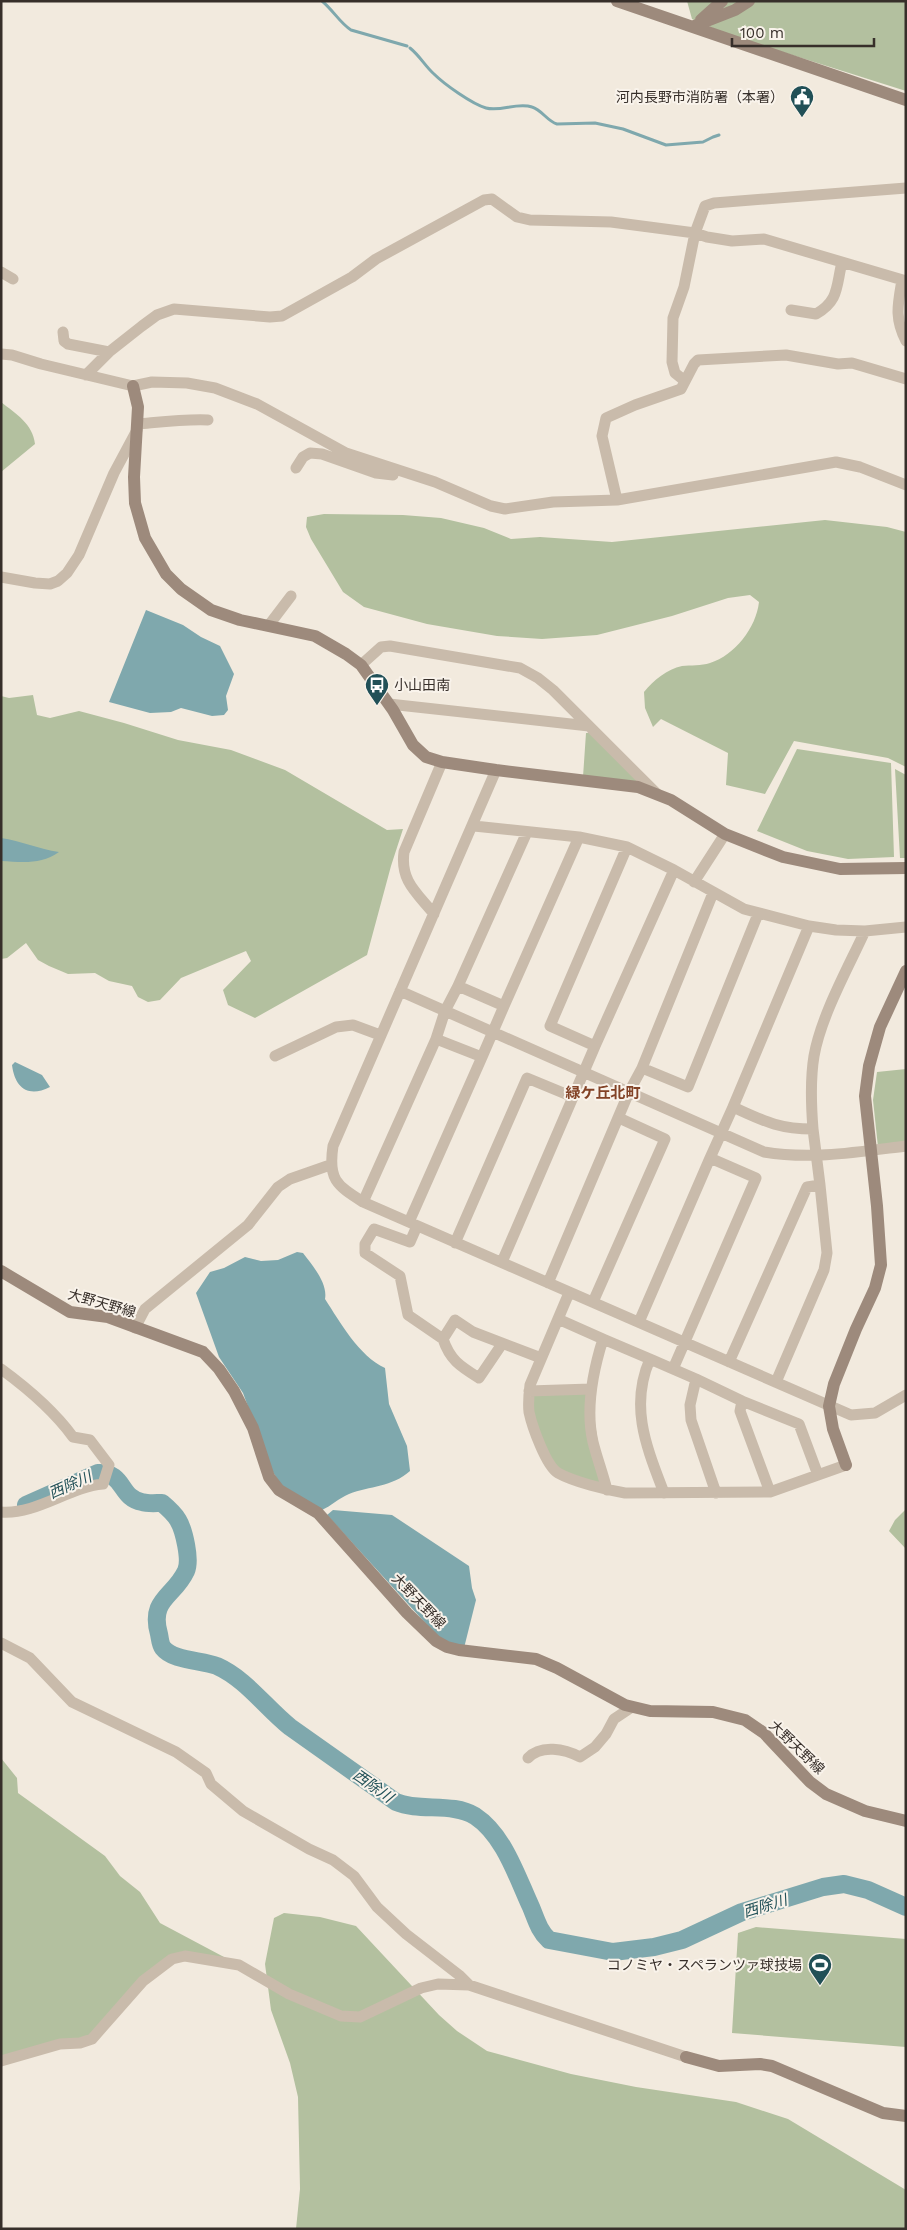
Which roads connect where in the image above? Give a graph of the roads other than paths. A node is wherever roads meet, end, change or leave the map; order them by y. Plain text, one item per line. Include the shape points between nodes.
1 (617, 1) edge
2 (722, 1) edge
3 (749, 1) edge
4 (694, 26) junction
5 (906, 100) edge
6 (906, 188) edge
7 (695, 233) junction
8 (842, 262) junction
9 (1, 272) edge
10 (13, 279) dead end
11 (904, 280) edge
12 (791, 310) dead end
13 (63, 332) dead end
14 (906, 340) edge
15 (1, 348) edge
16 (109, 352) junction
17 (7, 354) edge
18 (86, 375) junction
19 (906, 380) edge
20 (685, 381) junction
21 (133, 386) junction
22 (208, 420) dead end
23 (138, 426) junction
24 (296, 468) dead end
25 (906, 485) edge
26 (443, 486) junction
27 (617, 500) junction
28 (1, 577) edge
29 (291, 596) dead end
30 (269, 625) junction
31 (361, 665) junction
32 (389, 704) junction
33 (589, 726) junction
34 (442, 762) junction
35 (496, 770) junction
36 (658, 794) junction
37 (474, 826) junction
38 (527, 832) junction
39 (725, 834) junction
40 (579, 837) junction
41 (627, 847) junction
42 (906, 868) edge
43 (674, 870) junction
44 (694, 882) junction
45 (713, 893) junction
46 (434, 914) junction
47 (758, 914) junction
48 (809, 926) junction
49 (906, 927) edge
50 (865, 931) junction
51 (906, 971) edge
52 (458, 986) junction
53 (400, 991) junction
54 (504, 1006) junction
55 (445, 1011) junction
56 (494, 1032) junction
57 (380, 1035) junction
58 (436, 1039) junction
59 (594, 1046) junction
60 (275, 1056) dead end
61 (482, 1058) junction
62 (642, 1068) junction
63 (584, 1072) junction
64 (629, 1092) junction
65 (573, 1097) junction
66 (733, 1107) junction
67 (618, 1118) junction
68 (813, 1129) junction
69 (721, 1132) junction
70 (906, 1146) edge
71 (870, 1150) junction
72 (818, 1156) junction
73 (710, 1158) junction
74 (330, 1165) junction
75 (820, 1185) junction
76 (363, 1202) junction
77 (413, 1224) junction
78 (455, 1243) junction
79 (502, 1262) junction
80 (1, 1270) edge
81 (548, 1283) junction
82 (569, 1293) junction
83 (593, 1302) junction
84 (558, 1319) junction
85 (639, 1322) junction
86 (135, 1328) junction
87 (443, 1338) junction
88 (603, 1339) junction
89 (684, 1342) junction
90 (502, 1344) junction
91 (541, 1358) junction
92 (650, 1359) junction
93 (730, 1362) junction
94 (1, 1369) edge
95 (673, 1369) junction
96 (696, 1379) junction
97 (776, 1382) junction
98 (592, 1389) junction
99 (529, 1391) junction
100 (906, 1395) edge
101 (742, 1401) junction
102 (829, 1406) junction
103 (846, 1465) joint
104 (818, 1475) junction
105 (607, 1490) junction
106 (770, 1492) junction
107 (664, 1493) junction
108 (716, 1493) junction
109 (1, 1512) edge
110 (1, 1642) edge
111 (632, 1707) junction
112 (528, 1758) dead end
113 (906, 1821) edge
114 (469, 1985) junction
115 (686, 2057) joint
116 (1, 2061) edge
117 (906, 2116) edge

1 - 4 street
2 - 4 street
3 - 4 street
4 - 5 street
6 - 7 street via 714,203 705,206
7 - 8 street via 732,241 764,239
7 - 16 street via 610,222 530,220 517,217 492,199 484,200 376,259 352,277 282,316 174,309 158,315
7 - 20 street via 684,287 673,318 671,342 675,373
8 - 11 street
8 - 12 street via 829,306 816,314
9 - 10 street
11 - 14 street via 897,313 899,327
13 - 16 street via 68,344
15 - 17 street
16 - 18 street
17 - 18 street
18 - 21 street
19 - 20 street via 852,363 767,355 698,360
20 - 27 street via 681,389 635,404 606,418 602,436
21 - 23 street
21 - 26 street via 152,382 215,388 257,404 346,452
22 - 23 street via 186,419
23 - 28 street via 79,555 67,573 50,584
23 - 30 street via 135,503 145,538 163,568 181,589 212,610 240,620
24 - 26 street via 310,453 322,454 376,473
25 - 27 street via 860,467 836,462
26 - 27 street via 505,509 553,502
29 - 30 street
30 - 31 street via 315,636 334,645
31 - 32 street
31 - 33 street via 381,647 390,646 520,668 553,690
32 - 33 street
32 - 34 street via 413,745 426,757
33 - 36 street
34 - 35 street
34 - 46 street via 402,863 408,883
35 - 36 street via 638,787
35 - 37 street
36 - 39 street
37 - 38 street
37 - 46 street
38 - 40 street
38 - 52 street
39 - 42 street via 783,857 840,869
39 - 44 street
40 - 41 street
40 - 54 street
41 - 43 street
41 - 59 street via 550,1026
43 - 44 street
43 - 59 street
44 - 45 street
45 - 47 street
45 - 62 street
46 - 53 street
47 - 48 street
47 - 62 street via 688,1087
48 - 50 street
48 - 66 street
49 - 50 street
50 - 68 street via 822,1025 814,1055 810,1088
51 - 71 street via 880,1027 869,1066 865,1096
52 - 54 street
52 - 55 street
53 - 55 street
53 - 57 street
54 - 56 street
55 - 56 street
55 - 58 street
56 - 61 street
56 - 63 street
57 - 60 street via 352,1025 336,1027
57 - 74 street via 333,1146
58 - 61 street
58 - 76 street
59 - 63 street
61 - 77 street
62 - 64 street
63 - 64 street
63 - 65 street
64 - 67 street
64 - 69 street
65 - 78 street via 527,1078
65 - 79 street
66 - 68 street via 790,1129
66 - 69 street
67 - 81 street
67 - 83 street via 665,1139
68 - 72 street
69 - 72 street via 764,1152
69 - 73 street
70 - 71 street
71 - 72 street
71 - 102 street via 881,1265 875,1288 834,1384
72 - 75 street
73 - 85 street
73 - 89 street via 756,1178
74 - 76 street via 341,1188
74 - 86 street via 290,1178 278,1186 248,1225 145,1309
75 - 93 street via 807,1187
75 - 97 street via 827,1253 824,1270
76 - 77 street
77 - 78 street
77 - 87 street via 410,1242 374,1229 364,1244 365,1253 400,1276 408,1315
78 - 79 street
79 - 81 street
80 - 86 street, 大野天野線 via 70,1312 108,1318
81 - 82 street
82 - 83 street
82 - 84 street
83 - 85 street
84 - 88 street
84 - 91 street
85 - 89 street
86 - 111 street, 大野天野線 via 202,1352 219,1369 253,1428 269,1477 279,1490 318,1513 436,1641 459,1650 536,1659
87 - 90 street via 456,1320 473,1332
87 - 90 street via 457,1364 479,1378
88 - 92 street
88 - 98 street
89 - 93 street
89 - 95 street
90 - 91 street
91 - 99 street
92 - 95 street
92 - 107 street via 642,1385 640,1411 643,1438
93 - 97 street
94 - 109 street via 46,1407 73,1437 90,1440 107,1471 104,1484 41,1503 29,1510
95 - 96 street
96 - 101 street
96 - 108 street via 690,1404 691,1420
97 - 102 street
98 - 99 street
98 - 105 street via 590,1418 593,1441
99 - 105 street via 531,1420 548,1463 557,1473
100 - 102 street via 875,1413 862,1415 851,1415
101 - 104 street via 799,1424
101 - 106 street via 740,1411
102 - 103 street via 833,1429
103 - 104 street
104 - 106 street
105 - 107 street
106 - 108 street
107 - 108 street
110 - 114 street via 30,1658 72,1702 176,1752 206,1773 210,1784 243,1811 333,1860 354,1876 377,1907 406,1934
111 - 112 street via 614,1719 595,1747 580,1757 568,1751 542,1750 534,1751
111 - 113 street, 大野天野線 via 650,1711 713,1712 745,1720 764,1733 810,1782 826,1794 865,1811
114 - 115 street
114 - 116 street via 438,1984 421,1988 360,2017 341,2016 289,1994 239,1965 185,1956 172,1959 144,1981 92,2039 60,2044
115 - 117 street via 719,2066 772,2066 882,2113

